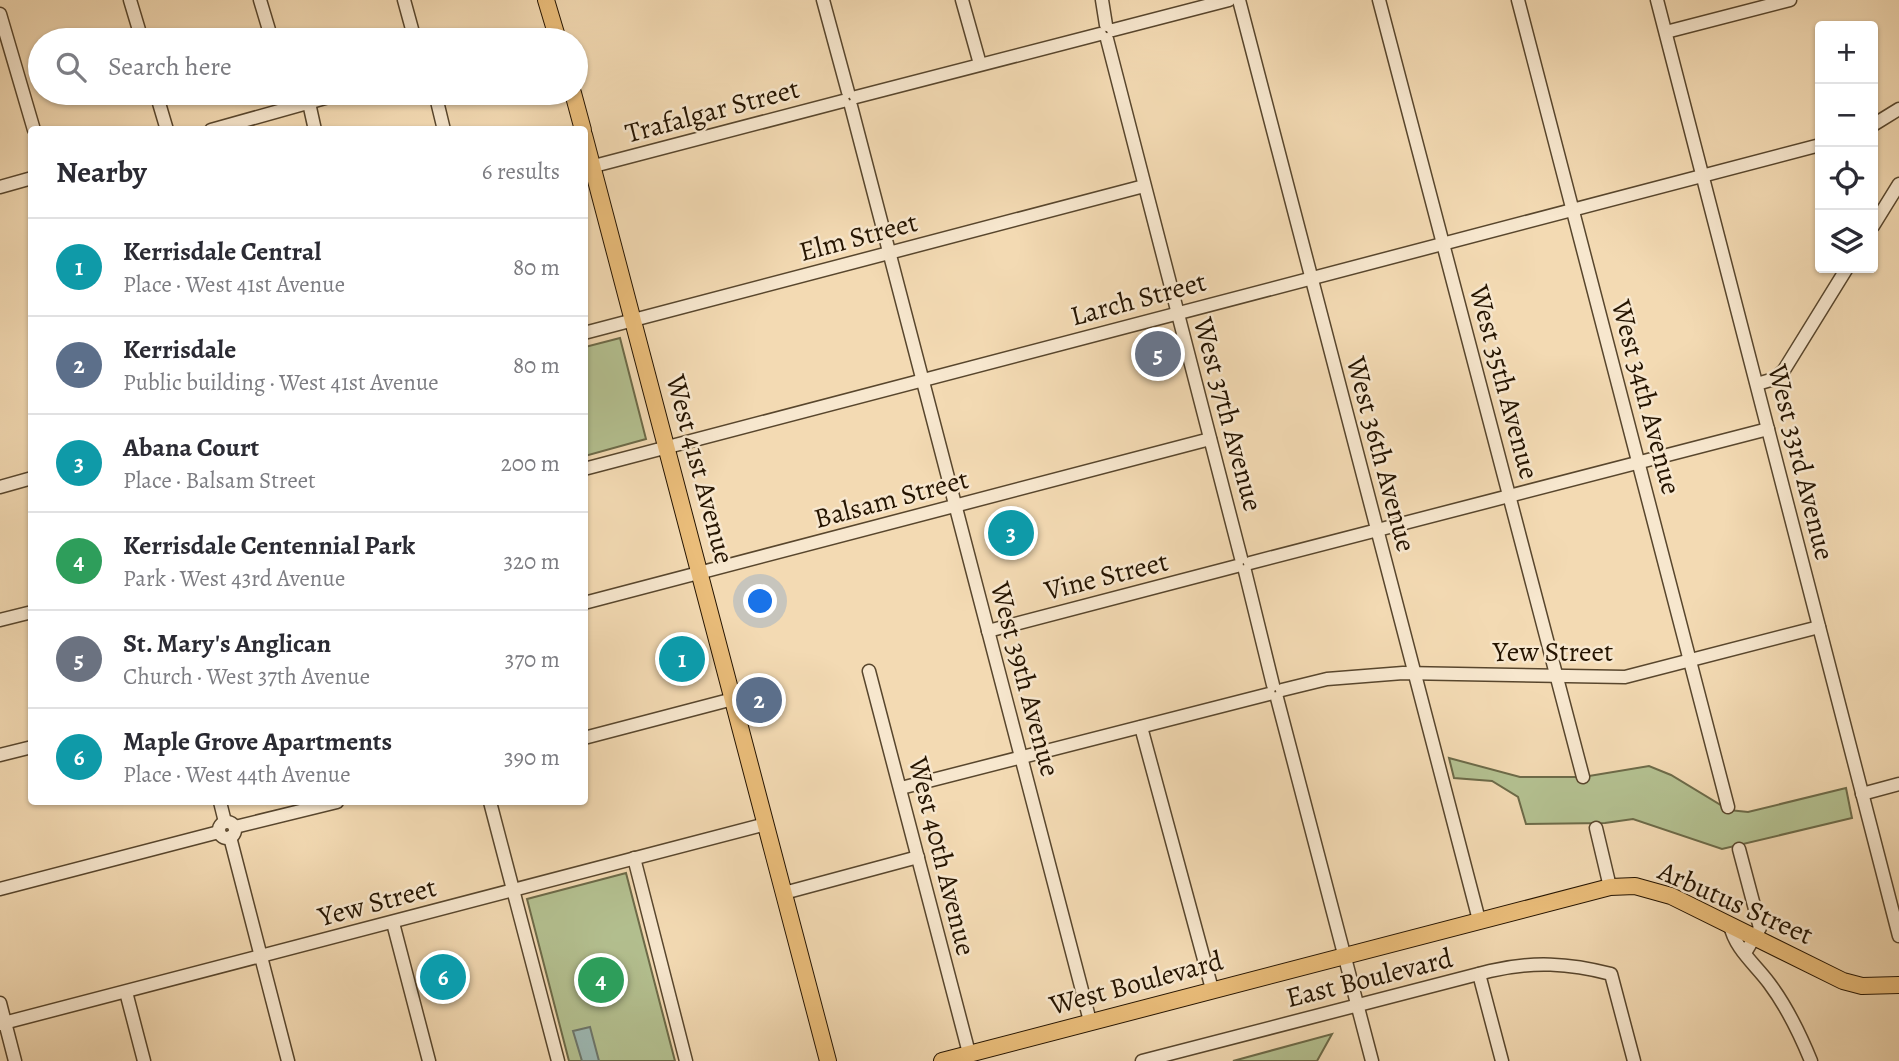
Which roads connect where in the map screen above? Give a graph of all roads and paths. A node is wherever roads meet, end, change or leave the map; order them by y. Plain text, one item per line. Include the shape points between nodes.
1 (130, 0) edge
2 (260, 0) edge
3 (404, 0) edge
4 (546, 0) edge
5 (823, 0) edge
6 (962, 0) edge
7 (1102, 0) edge
8 (1229, 0) edge
9 (1239, 0) edge
10 (1379, 0) edge
11 (1518, 0) edge
12 (1657, 0) edge
13 (1790, 0) edge
14 (0, 14) edge
15 (138, 28) edge
16 (268, 28) edge
17 (412, 28) edge
18 (554, 28) edge
19 (1107, 32) junction
20 (1666, 32) junction
21 (4, 44) edge
22 (980, 64) junction
23 (850, 99) junction
24 (160, 105) edge
25 (278, 105) edge
26 (309, 105) edge
27 (438, 105) edge
28 (576, 105) edge
29 (1899, 109) edge
30 (1878, 122) edge
31 (33, 126) edge
32 (166, 126) edge
33 (222, 126) edge
34 (314, 126) edge
35 (443, 126) edge
36 (582, 126) edge
37 (1815, 146) edge
38 (588, 147) edge
39 (594, 166) junction
40 (1703, 174) junction
41 (28, 179) edge
42 (1899, 184) edge
43 (1144, 186) junction
44 (0, 187) edge
45 (1573, 209) junction
46 (1878, 218) edge
47 (1444, 243) junction
48 (889, 253) junction
49 (1844, 273) edge
50 (1311, 278) junction
51 (1177, 313) junction
52 (635, 320) junction
53 (588, 332) edge
54 (923, 380) junction
55 (1757, 384) junction
56 (1768, 429) junction
57 (1210, 439) junction
58 (668, 447) junction
59 (1639, 463) junction
60 (588, 468) edge
61 (28, 479) edge
62 (0, 487) edge
63 (1510, 496) junction
64 (956, 506) junction
65 (1377, 530) junction
66 (1243, 565) junction
67 (701, 573) junction
68 (588, 602) edge
69 (28, 613) edge
70 (0, 620) edge
71 (1819, 627) junction
72 (988, 631) junction
73 (1691, 659) junction
74 (869, 671) dead end
75 (1414, 673) junction
76 (1556, 675) junction
77 (1275, 692) junction
78 (733, 699) junction
79 (1141, 727) junction
80 (588, 737) edge
81 (28, 748) edge
82 (0, 755) edge
83 (1021, 757) junction
84 (1584, 777) dead end
85 (1899, 784) edge
86 (901, 788) junction
87 (1862, 794) junction
88 (221, 805) edge
89 (325, 805) edge
90 (492, 805) edge
91 (1728, 807) dead end
92 (766, 824) junction
93 (1596, 828) dead end
94 (227, 830) junction
95 (1739, 849) dead end
96 (918, 857) junction
97 (634, 858) junction
98 (1610, 887) junction
99 (0, 889) edge
100 (513, 890) junction
101 (785, 893) junction
102 (1479, 920) junction
103 (393, 923) junction
104 (1730, 925) junction
105 (1899, 936) edge
106 (1755, 937) junction
107 (1745, 953) junction
108 (1345, 954) junction
109 (260, 956) junction
110 (1479, 974) junction
111 (1899, 985) edge
112 (1212, 989) junction
113 (126, 992) junction
114 (0, 1003) edge
115 (1358, 1006) junction
116 (1090, 1020) junction
117 (3, 1023) edge
118 (969, 1053) junction
119 (15, 1061) edge
120 (144, 1061) edge
121 (288, 1061) edge
122 (429, 1061) edge
123 (558, 1061) edge
124 (687, 1061) edge
125 (828, 1061) edge
126 (942, 1061) edge
127 (1142, 1061) edge
128 (1372, 1061) edge
129 (1502, 1061) edge
130 (1633, 1061) edge
131 (1811, 1061) edge

1 - 15 street
2 - 16 street
3 - 17 street
4 - 18 main road
5 - 23 street, West 39th Avenue
6 - 22 street
7 - 19 street, West 37th Avenue
8 - 19 street, Trafalgar Street
9 - 50 street, West 36th Avenue
10 - 47 street, West 35th Avenue
11 - 45 street, West 34th Avenue
12 - 20 street, West 33rd Avenue
13 - 20 street
14 - 21 street
19 - 22 street, Trafalgar Street
19 - 43 street, West 37th Avenue
20 - 40 street, West 33rd Avenue
21 - 31 street
22 - 23 street, Trafalgar Street
23 - 39 street, Trafalgar Street
23 - 48 street, West 39th Avenue
24 - 32 street
25 - 33 street
26 - 34 street
27 - 35 street
28 - 36 main road
29 - 30 street
37 - 40 street, Larch Street
38 - 39 main road, West 41st Avenue
39 - 52 main road, West 41st Avenue
40 - 45 street, Larch Street
40 - 55 street, West 33rd Avenue
41 - 44 street
42 - 46 street
43 - 48 street, Elm Street
43 - 51 street, West 37th Avenue
45 - 47 street, Larch Street
45 - 59 street, West 34th Avenue
47 - 50 street, Larch Street
47 - 63 street, West 35th Avenue
48 - 52 street, Elm Street
48 - 54 street, West 39th Avenue
49 - 55 street via 1784,370
50 - 51 street, Larch Street
50 - 65 street, West 36th Avenue
51 - 54 street, Larch Street
51 - 57 street, West 37th Avenue
52 - 53 street, Elm Street
52 - 58 main road, West 41st Avenue
54 - 58 street, Larch Street
54 - 64 street, West 39th Avenue
55 - 56 street, West 33rd Avenue
56 - 59 street, Vine Street
56 - 71 street, West 33rd Avenue
57 - 64 street, Balsam Street
57 - 66 street, West 37th Avenue
58 - 60 street, Larch Street
58 - 67 main road, West 41st Avenue
59 - 63 street, Vine Street
59 - 73 street, West 34th Avenue
61 - 62 street
63 - 65 street, Vine Street
63 - 76 street, West 35th Avenue
64 - 67 street, Balsam Street
64 - 72 street, West 39th Avenue
65 - 66 street, Vine Street
65 - 75 street, West 36th Avenue
66 - 72 street, Vine Street
66 - 77 street, West 37th Avenue
67 - 68 street, Balsam Street
67 - 78 main road, West 41st Avenue
69 - 70 street
71 - 73 street, Yew Street
71 - 87 street, West 33rd Avenue
72 - 83 street, West 39th Avenue
73 - 76 street, Yew Street via 1625,677
73 - 91 street, West 34th Avenue
74 - 86 street, West 40th Avenue
75 - 76 street, Yew Street
75 - 77 street, Yew Street via 1327,679
75 - 102 street, West 36th Avenue
76 - 84 street, West 35th Avenue
77 - 79 street, Yew Street
77 - 108 street, West 37th Avenue
78 - 80 street
78 - 92 main road, West 41st Avenue
79 - 83 street, Yew Street
79 - 112 street
81 - 82 street
83 - 86 street, Yew Street
83 - 116 street, West 39th Avenue
85 - 87 street
86 - 96 street, West 40th Avenue
87 - 105 street, West 33rd Avenue
88 - 94 street
89 - 94 street
90 - 100 street
92 - 97 street, Yew Street
92 - 101 main road, West 41st Avenue
93 - 98 street
94 - 99 street
94 - 109 street
95 - 106 street via 1760,928
96 - 101 street
96 - 118 street, West 40th Avenue
97 - 100 street, Yew Street
97 - 124 street
98 - 102 main road, Arbutus Street
98 - 104 main road, Arbutus Street via 1654,890
100 - 103 street, Yew Street
100 - 123 street
101 - 125 main road, West 41st Avenue
102 - 108 main road, Arbutus Street
103 - 109 street, Yew Street
103 - 122 street
104 - 106 main road, Arbutus Street
104 - 107 street via 1733,939
106 - 107 street
106 - 111 main road, Arbutus Street via 1843,981 1862,986
107 - 131 street via 1790,1016
108 - 112 main road, West Boulevard
108 - 115 street, West 37th Avenue
109 - 113 street, Yew Street
109 - 121 street
110 - 115 street, East Boulevard
110 - 129 street
110 - 130 street, East Boulevard via 1542,962 1611,974
112 - 116 main road, West Boulevard
113 - 117 street, Yew Street
113 - 120 street
114 - 117 street
115 - 127 street, East Boulevard
115 - 128 street, West 37th Avenue
116 - 118 main road, West Boulevard
117 - 119 street
118 - 126 main road, West Boulevard

